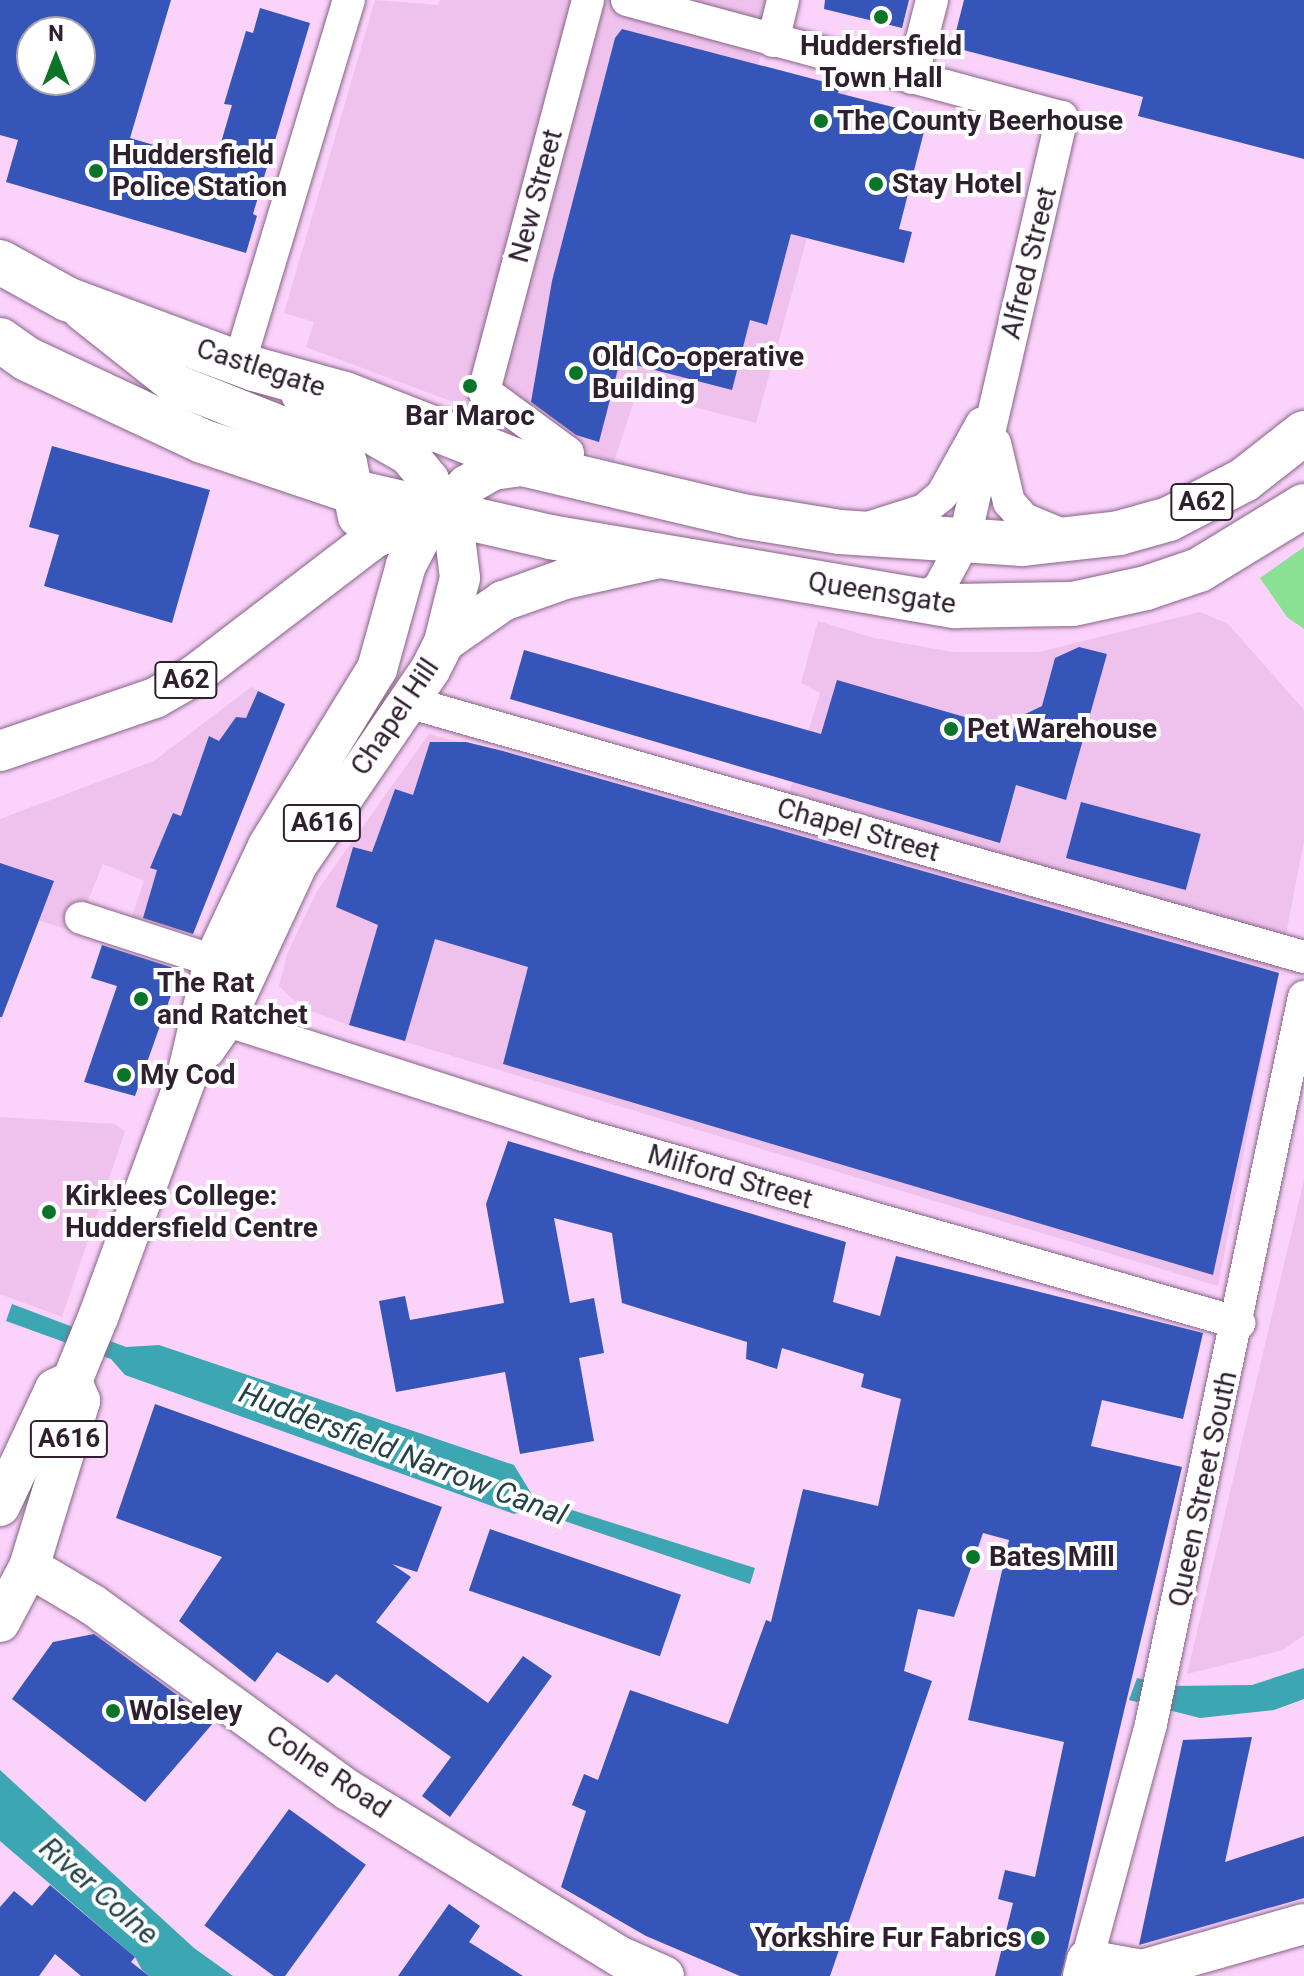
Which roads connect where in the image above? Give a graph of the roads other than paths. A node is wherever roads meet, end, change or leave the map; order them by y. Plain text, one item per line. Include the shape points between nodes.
1 (349, 0) edge
2 (588, 0) edge
3 (627, 0) edge
4 (783, 0) edge
5 (932, 0) edge
6 (773, 41) junction
7 (912, 78) junction
8 (0, 262) edge
9 (67, 299) junction
10 (0, 340) edge
11 (246, 367) junction
12 (484, 391) junction
13 (995, 401) junction
14 (1304, 433) edge
15 (467, 442) junction
16 (568, 453) dead end
17 (527, 465) junction
18 (443, 513) junction
19 (1300, 513) edge
20 (357, 528) junction
21 (840, 532) junction
22 (1084, 540) junction
23 (964, 542) junction
24 (660, 558) junction
25 (918, 601) junction
26 (397, 603) junction
27 (444, 642) junction
28 (411, 703) junction
29 (0, 751) edge
30 (81, 918) dead end
31 (1304, 957) edge
32 (214, 961) junction
33 (1304, 997) edge
34 (225, 1020) junction
35 (187, 1076) junction
36 (1239, 1323) junction
37 (73, 1380) junction
38 (0, 1506) edge
39 (14, 1573) edge
40 (0, 1622) edge
41 (1304, 1924) edge
42 (1085, 1968) edge
43 (664, 1976) edge

1 - 11 street
2 - 12 street, New Street
3 - 6 street
4 - 6 street
5 - 7 street
6 - 7 street
7 - 13 street, Alfred Street via 1055,112 1064,126
8 - 9 highway, Castlegate / A62
9 - 11 highway, Castlegate / A62
9 - 20 main road, A62 via 175,384 328,445 347,463
10 - 20 highway, A62 via 125,407 202,441 302,475
11 - 15 highway, Castlegate / A62 via 345,394
11 - 18 main road, Chapel Hill via 399,448 429,480
12 - 15 street, New Street
12 - 16 street
13 - 21 street, Alfred Street via 933,503 890,524
13 - 22 street, Alfred Street via 996,453 1009,502 1049,534
13 - 23 street, Alfred Street
14 - 22 highway, Queensgate / A62 via 1244,480 1169,519
15 - 17 highway, Castlegate / A62
17 - 18 main road, Chapel Hill via 493,470 467,485
17 - 21 highway, Queensgate / A62 via 742,516
18 - 20 highway, A62
18 - 24 highway, Queensgate / A62
18 - 26 main road, Chapel Hill via 406,565
18 - 27 main road, Chapel Hill / A616 via 456,543 460,578
19 - 25 highway, Queensgate / A62 via 1199,570 1100,600 1011,609
20 - 26 main road via 390,565
20 - 29 main road, A62 via 181,683 155,698
21 - 23 highway, Queensgate / A62
22 - 23 highway, Queensgate / A62
23 - 25 street, Alfred Street via 939,588
24 - 25 highway, Queensgate / A62
24 - 27 main road, A616 via 565,579 503,601
26 - 32 main road, Chapel Hill / A616 via 377,669 268,846
27 - 28 main road, Chapel Hill / A616
28 - 31 street, Chapel Street
28 - 34 main road, Chapel Hill / A616 via 328,812 297,865
30 - 32 street
32 - 35 main road, Chapel Hill / A616
33 - 36 street, Queen Street South
34 - 35 main road, Chapel Hill / A616
34 - 36 street, Milford Street via 580,1134
35 - 37 main road, Chapel Hill / A616
36 - 42 street, Queen Street South via 1151,1724
37 - 38 main road, Chapel Hill / A616 via 55,1389
37 - 39 main road, Chapel Hill / A616 via 80,1401
39 - 40 main road, Chapel Hill / A616
39 - 43 main road, Colne Road via 93,1605 348,1790 621,1957
41 - 42 main road via 1142,1970

